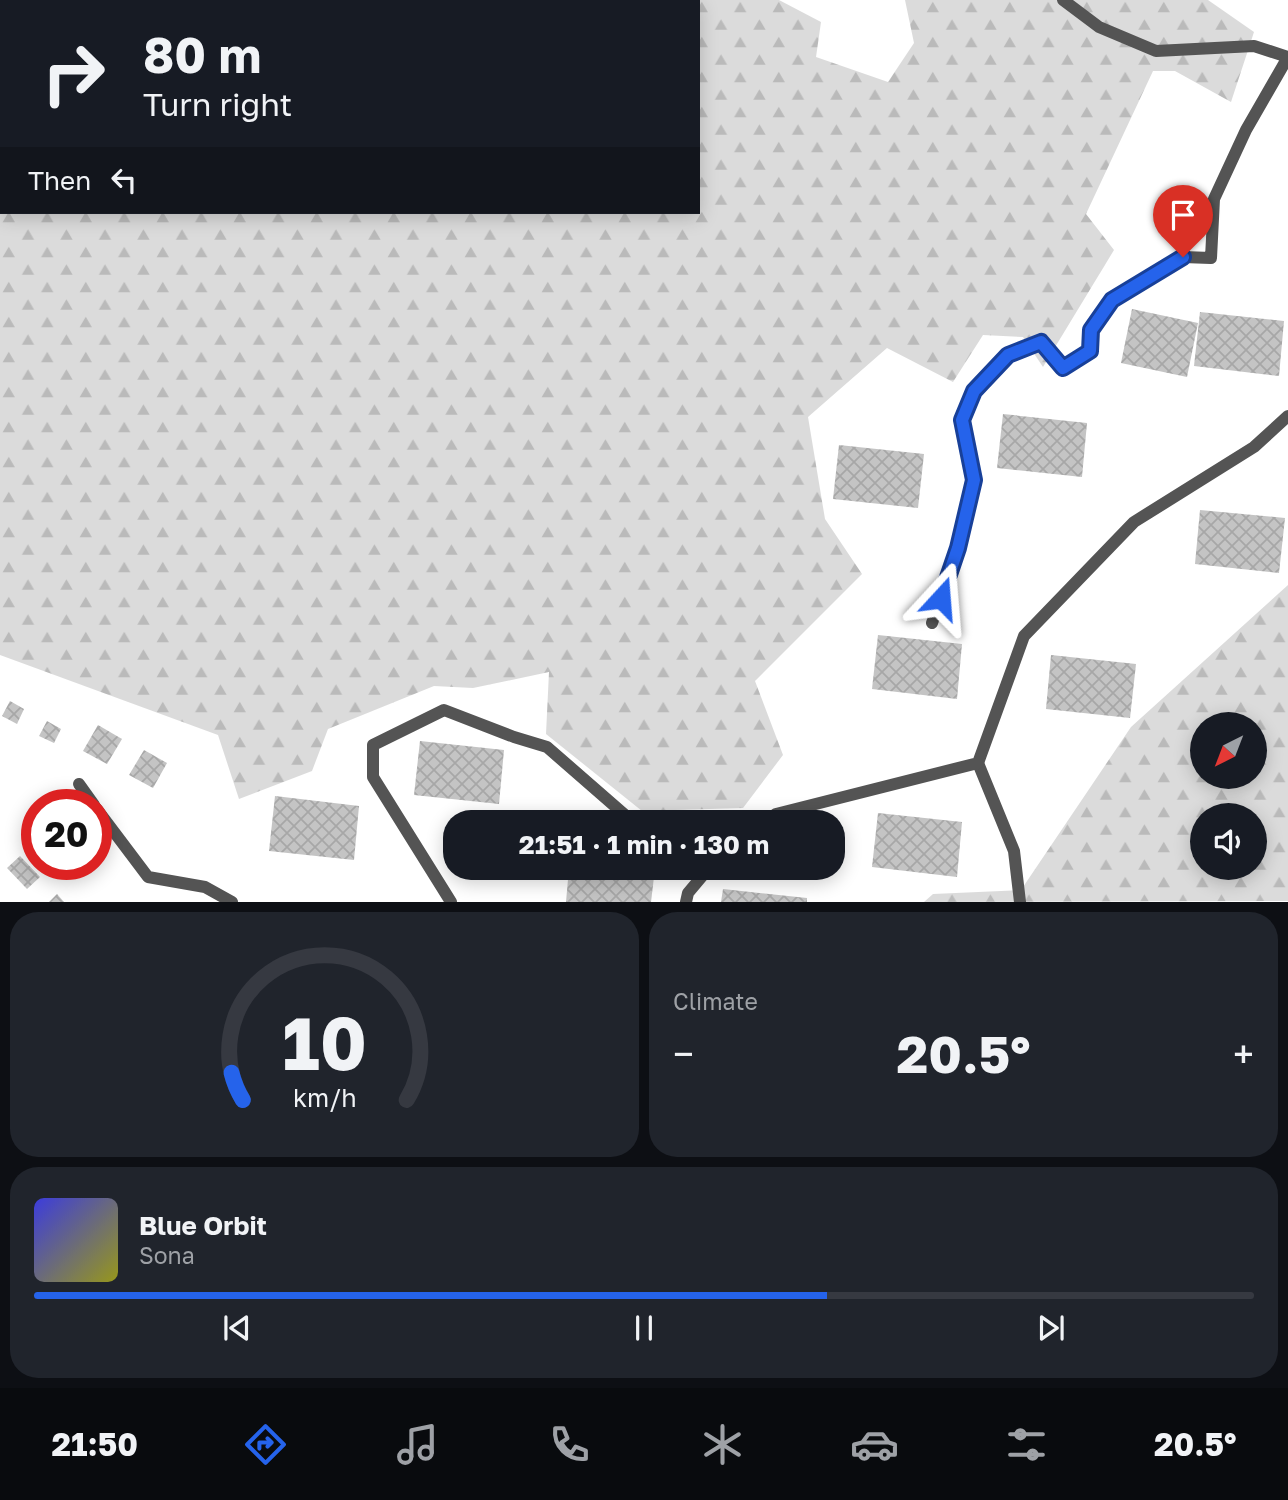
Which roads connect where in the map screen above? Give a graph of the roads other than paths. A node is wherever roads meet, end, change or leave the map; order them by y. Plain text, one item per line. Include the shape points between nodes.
1 (1063, 0) edge
2 (1288, 57) edge
3 (1288, 416) edge
4 (932, 624) dead end
5 (978, 763) junction
6 (79, 784) dead end
7 (83, 789) edge
8 (619, 810) edge
9 (792, 810) edge
10 (112, 829) edge
11 (699, 880) edge
12 (232, 901) edge
13 (451, 901) edge
14 (686, 901) edge
15 (1020, 901) edge

1 - 2 lane via 1099,27 1156,51 1254,46
2 - 4 lane via 1246,130 1214,199 1211,258 1183,257 1112,300 1091,330 1090,351 1063,368 1041,342 1008,355 974,391 962,420 974,480 958,548
3 - 5 lane via 1254,447 1135,522 1024,636
5 - 9 lane
5 - 15 lane via 1014,850
6 - 7 lane
8 - 13 lane via 547,747 444,710 373,745 373,777
10 - 12 lane via 148,877 205,887
11 - 14 lane

